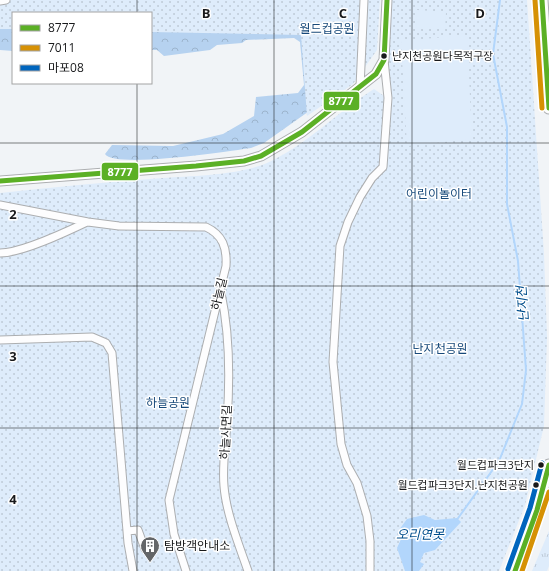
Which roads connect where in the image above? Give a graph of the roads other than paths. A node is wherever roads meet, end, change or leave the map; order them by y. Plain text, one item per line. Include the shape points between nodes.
1 (6, 0) edge
2 (364, 0) edge
3 (387, 0) edge
4 (542, 0) edge
5 (0, 1) edge
6 (384, 60) junction
7 (360, 87) junction
8 (549, 108) edge
9 (0, 181) edge
10 (0, 205) edge
11 (88, 222) junction
12 (0, 253) edge
13 (220, 291) junction
14 (0, 340) edge
15 (549, 465) edge
16 (127, 531) junction
17 (145, 549) dead end
18 (133, 571) edge
19 (186, 571) edge
20 (248, 571) edge
21 (370, 571) edge
22 (515, 571) edge

1 - 5 street
2 - 7 street
3 - 6 street
4 - 8 main road
6 - 7 street via 376,74
6 - 21 street via 388,98 383,167 372,178 360,197 340,246 333,362 341,444 367,516
7 - 9 street via 302,132 261,156 244,161
10 - 11 street, 하늘길
11 - 12 street via 36,243
11 - 13 street, 하늘길 via 119,226 206,227 224,242 227,252
13 - 19 street, 하늘길 via 169,500 174,534
13 - 20 street, 하늘사면길 via 226,315 228,364 224,486 235,534
14 - 16 street via 92,337 106,343 112,353
15 - 22 main road via 537,510
16 - 17 street via 138,530
16 - 18 street

